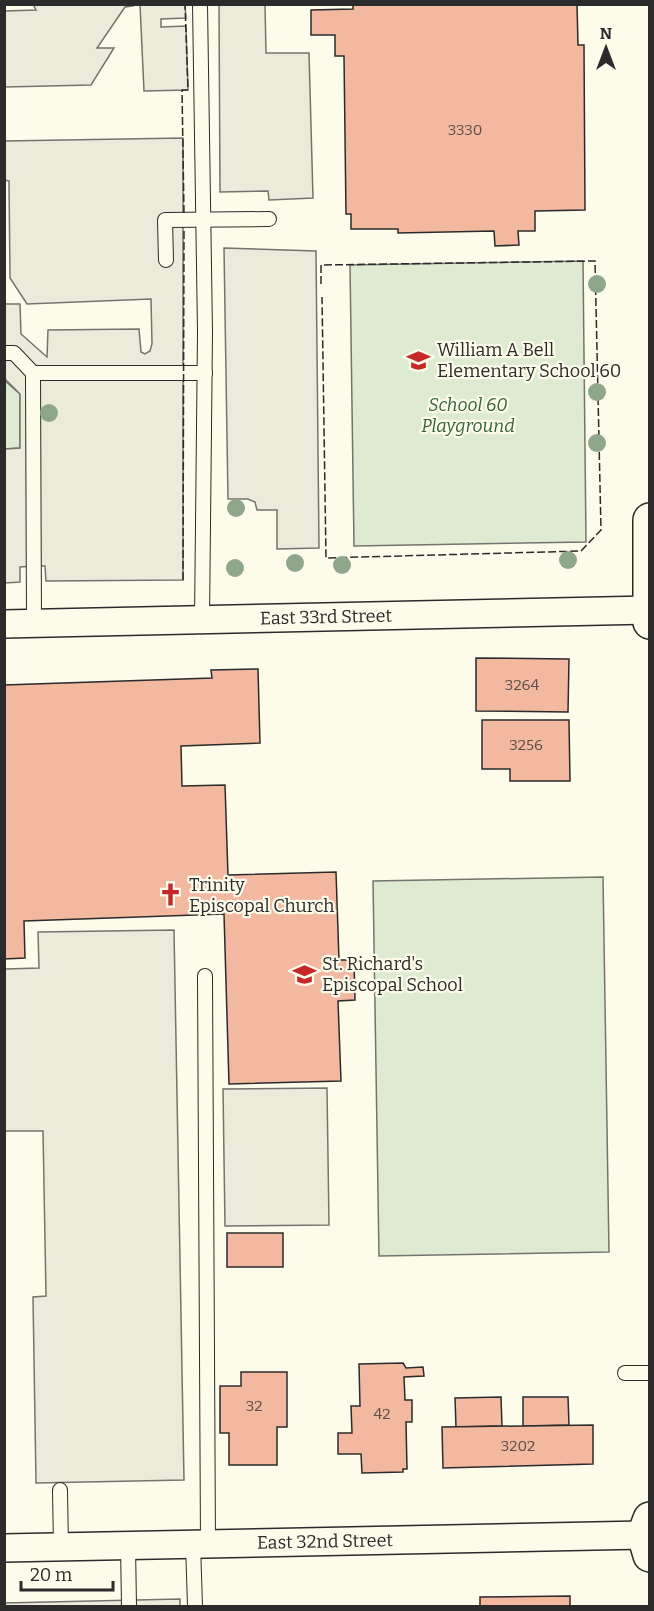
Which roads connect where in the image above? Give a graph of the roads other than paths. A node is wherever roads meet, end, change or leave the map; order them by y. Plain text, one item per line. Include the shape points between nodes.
1 (200, 4) edge
2 (269, 219) dead end
3 (202, 220) junction
4 (166, 260) dead end
5 (4, 353) edge
6 (205, 373) junction
7 (33, 374) junction
8 (650, 520) edge
9 (649, 609) edge
10 (202, 620) junction
11 (650, 622) edge
12 (34, 623) junction
13 (4, 624) edge
14 (205, 976) dead end
15 (625, 1373) dead end
16 (650, 1373) edge
17 (60, 1490) dead end
18 (648, 1536) edge
19 (201, 1544) junction
20 (128, 1546) junction
21 (61, 1547) junction
22 (4, 1548) edge
23 (129, 1606) edge
24 (195, 1606) edge

1 - 3 lane
2 - 3 lane
3 - 4 lane via 165,220
3 - 6 lane
5 - 7 lane via 14,352
6 - 7 lane
6 - 10 lane
7 - 12 lane
8 - 9 street
9 - 10 street, East 33rd Street
9 - 11 street
10 - 12 street, East 33rd Street
12 - 13 street, East 33rd Street
14 - 19 lane
15 - 16 lane
17 - 21 lane
18 - 19 street, East 32nd Street
19 - 20 street, East 32nd Street
19 - 24 lane
20 - 21 street, East 32nd Street
20 - 23 lane
21 - 22 street, East 32nd Street

